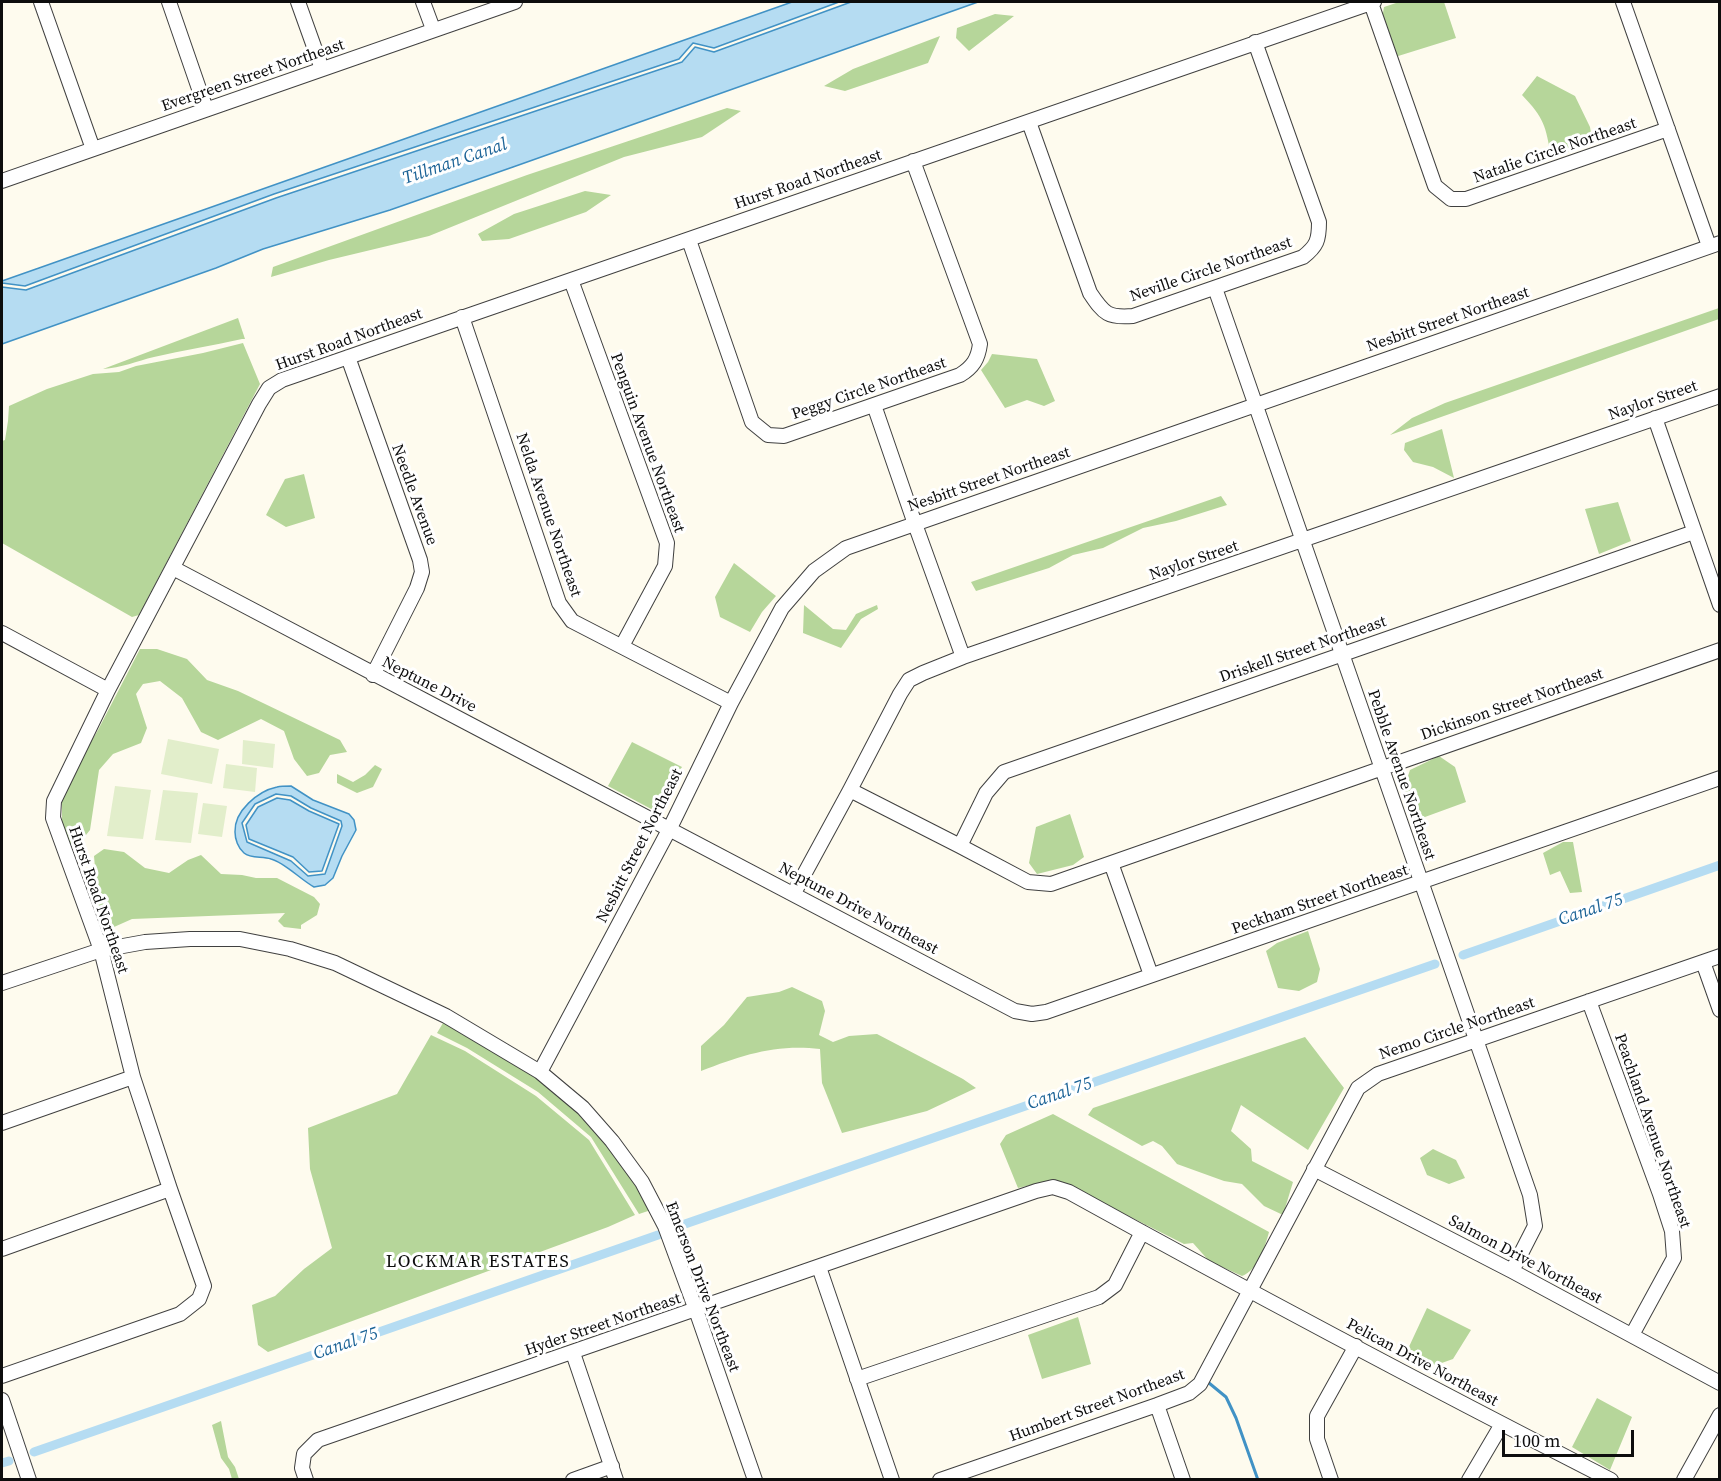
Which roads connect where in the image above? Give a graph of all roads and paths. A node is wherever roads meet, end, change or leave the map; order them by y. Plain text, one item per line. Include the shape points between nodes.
1 (42, 2) edge
2 (169, 2) edge
3 (298, 2) edge
4 (423, 2) edge
5 (515, 2) edge
6 (1373, 2) edge
7 (1623, 2) edge
8 (433, 29) junction
9 (1255, 42) junction
10 (322, 69) junction
11 (206, 110) junction
12 (1029, 122) junction
13 (1668, 129) junction
14 (93, 149) junction
15 (913, 161) junction
16 (2, 181) edge
17 (689, 240) junction
18 (1714, 244) edge
19 (571, 280) junction
20 (1215, 288) junction
21 (462, 317) junction
22 (348, 357) junction
23 (1719, 396) edge
24 (874, 405) junction
25 (1256, 405) junction
26 (1655, 418) junction
27 (915, 524) junction
28 (1694, 532) junction
29 (1303, 541) junction
30 (173, 568) junction
31 (1719, 604) edge
32 (2, 634) edge
33 (622, 646) junction
34 (1719, 650) edge
35 (1342, 654) junction
36 (963, 657) junction
37 (373, 675) junction
38 (108, 690) junction
39 (731, 703) junction
40 (1382, 769) junction
41 (1719, 778) edge
42 (850, 790) junction
43 (670, 828) junction
44 (960, 846) junction
45 (1111, 863) junction
46 (1421, 882) junction
47 (794, 892) junction
48 (101, 950) junction
49 (1719, 956) edge
50 (1703, 962) junction
51 (1151, 975) junction
52 (2, 983) edge
53 (1589, 1000) junction
54 (1719, 1010) edge
55 (1032, 1014) joint
56 (1476, 1040) junction
57 (540, 1071) junction
58 (133, 1077) junction
59 (2, 1123) edge
60 (1314, 1168) junction
61 (1053, 1187) joint
62 (170, 1189) junction
63 (1142, 1232) junction
64 (2, 1249) edge
65 (819, 1267) junction
66 (1512, 1271) junction
67 (1250, 1291) junction
68 (696, 1310) junction
69 (1632, 1335) junction
70 (1356, 1346) junction
71 (573, 1353) junction
72 (2, 1376) edge
73 (857, 1379) junction
74 (1719, 1383) edge
75 (2, 1400) edge
76 (1157, 1405) junction
77 (1719, 1415) edge
78 (1502, 1424) junction
79 (614, 1473) edge
80 (29, 1479) edge
81 (306, 1479) edge
82 (573, 1479) edge
83 (754, 1479) edge
84 (892, 1479) edge
85 (940, 1479) edge
86 (1183, 1479) edge
87 (1331, 1479) edge
88 (1469, 1479) edge
89 (1611, 1479) edge
90 (1684, 1479) edge

1 - 14 street
2 - 11 street
3 - 10 street
4 - 8 street
5 - 8 street, Evergreen Street Northeast
6 - 9 street, Hurst Road Northeast
6 - 13 street, Natalie Circle Northeast via 1435,186 1451,199 1466,199
7 - 13 street
8 - 10 street, Evergreen Street Northeast
9 - 12 street, Hurst Road Northeast
9 - 20 street, Neville Circle Northeast via 1319,222 1318,239 1303,257
10 - 11 street, Evergreen Street Northeast
11 - 14 street, Evergreen Street Northeast
12 - 15 street, Hurst Road Northeast
12 - 20 street, Neville Circle Northeast via 1090,293 1102,310 1118,317 1134,316
13 - 18 street
14 - 16 street, Evergreen Street Northeast
15 - 17 street, Hurst Road Northeast
15 - 24 street, Peggy Circle Northeast via 980,344 970,369 960,375
17 - 19 street, Hurst Road Northeast
17 - 24 street, Peggy Circle Northeast via 752,422 768,435 784,436
18 - 25 street, Nesbitt Street Northeast
19 - 21 street, Hurst Road Northeast
19 - 33 street, Penguin Avenue Northeast via 667,543 665,566
20 - 25 street, Pebble Avenue Northeast
21 - 22 street, Hurst Road Northeast
21 - 33 street, Nelda Avenue Northeast via 559,603 572,621
22 - 30 street, Hurst Road Northeast via 269,388
22 - 37 street, Needle Avenue via 422,573
23 - 26 street, Naylor Street
24 - 27 street
25 - 27 street, Nesbitt Street Northeast
25 - 29 street, Pebble Avenue Northeast
26 - 28 street
26 - 29 street, Naylor Street
27 - 36 street
27 - 39 street, Nesbitt Street Northeast via 846,548 814,571 782,608
28 - 31 street
28 - 35 street, Driskell Street Northeast
29 - 35 street, Pebble Avenue Northeast
29 - 36 street, Naylor Street
30 - 37 street, Neptune Drive
30 - 38 street, Hurst Road Northeast
32 - 38 street
33 - 39 street, Nelda Avenue Northeast
34 - 40 street, Dickinson Street Northeast
35 - 40 street, Pebble Avenue Northeast
35 - 44 street, Driskell Street Northeast via 1004,772 986,793
36 - 42 street, Naylor Street via 909,680
37 - 43 street, Neptune Drive
38 - 48 street, Hurst Road Northeast via 54,801 53,818
39 - 43 street, Nesbitt Street Northeast
40 - 45 street, Dickinson Street Northeast
40 - 46 street, Pebble Avenue Northeast
41 - 46 street, Peckham Street Northeast
42 - 44 street, Dickinson Street Northeast
42 - 47 street, Naylor Street
43 - 47 street, Neptune Drive Northeast
43 - 57 street, Nesbitt Street Northeast
44 - 45 street, Dickinson Street Northeast via 1028,882 1051,884
45 - 51 street
46 - 51 street, Peckham Street Northeast
46 - 56 street, Pebble Avenue Northeast
47 - 55 street, Neptune Drive Northeast via 1015,1011
48 - 52 street, Emerson Drive Northeast
48 - 57 street, Emerson Drive Northeast via 190,939 240,939 290,949 334,963 447,1016
48 - 58 street, Hurst Road Northeast
49 - 50 street, Nemo Circle Northeast
50 - 53 street, Nemo Circle Northeast
50 - 54 street
51 - 55 street, Peckham Street Northeast
53 - 56 street, Nemo Circle Northeast
53 - 69 street, Peachland Avenue Northeast via 1672,1231 1674,1258
56 - 60 street, Nemo Circle Northeast via 1378,1074 1358,1088
56 - 66 street, Pebble Avenue Northeast via 1533,1206 1535,1226
57 - 68 street, Emerson Drive Northeast via 583,1108 642,1182 665,1226
58 - 59 street
58 - 62 street, Hurst Road Northeast
60 - 66 street, Salmon Drive Northeast
60 - 67 street, Nemo Circle Northeast
61 - 63 street, Pelican Drive Northeast
61 - 65 street, Hyder Street Northeast
62 - 64 street
62 - 72 street, Hurst Road Northeast via 204,1286 200,1299 180,1314
63 - 67 street, Pelican Drive Northeast
63 - 73 street via 1115,1285 1099,1297
65 - 68 street, Hyder Street Northeast
65 - 73 street
66 - 69 street, Salmon Drive Northeast
67 - 70 street, Pelican Drive Northeast
67 - 76 street, Humbert Street Northeast via 1200,1384 1189,1393
68 - 71 street, Hyder Street Northeast
68 - 83 street, Emerson Drive Northeast
69 - 74 street, Salmon Drive Northeast
70 - 78 street, Pelican Drive Northeast
70 - 87 street via 1317,1416 1317,1439
71 - 79 street
71 - 81 street, Hyder Street Northeast via 318,1440 304,1454 302,1468
73 - 84 street
75 - 80 street
76 - 85 street, Humbert Street Northeast
76 - 86 street
77 - 90 street
78 - 88 street
78 - 89 street, Pelican Drive Northeast
79 - 82 street

